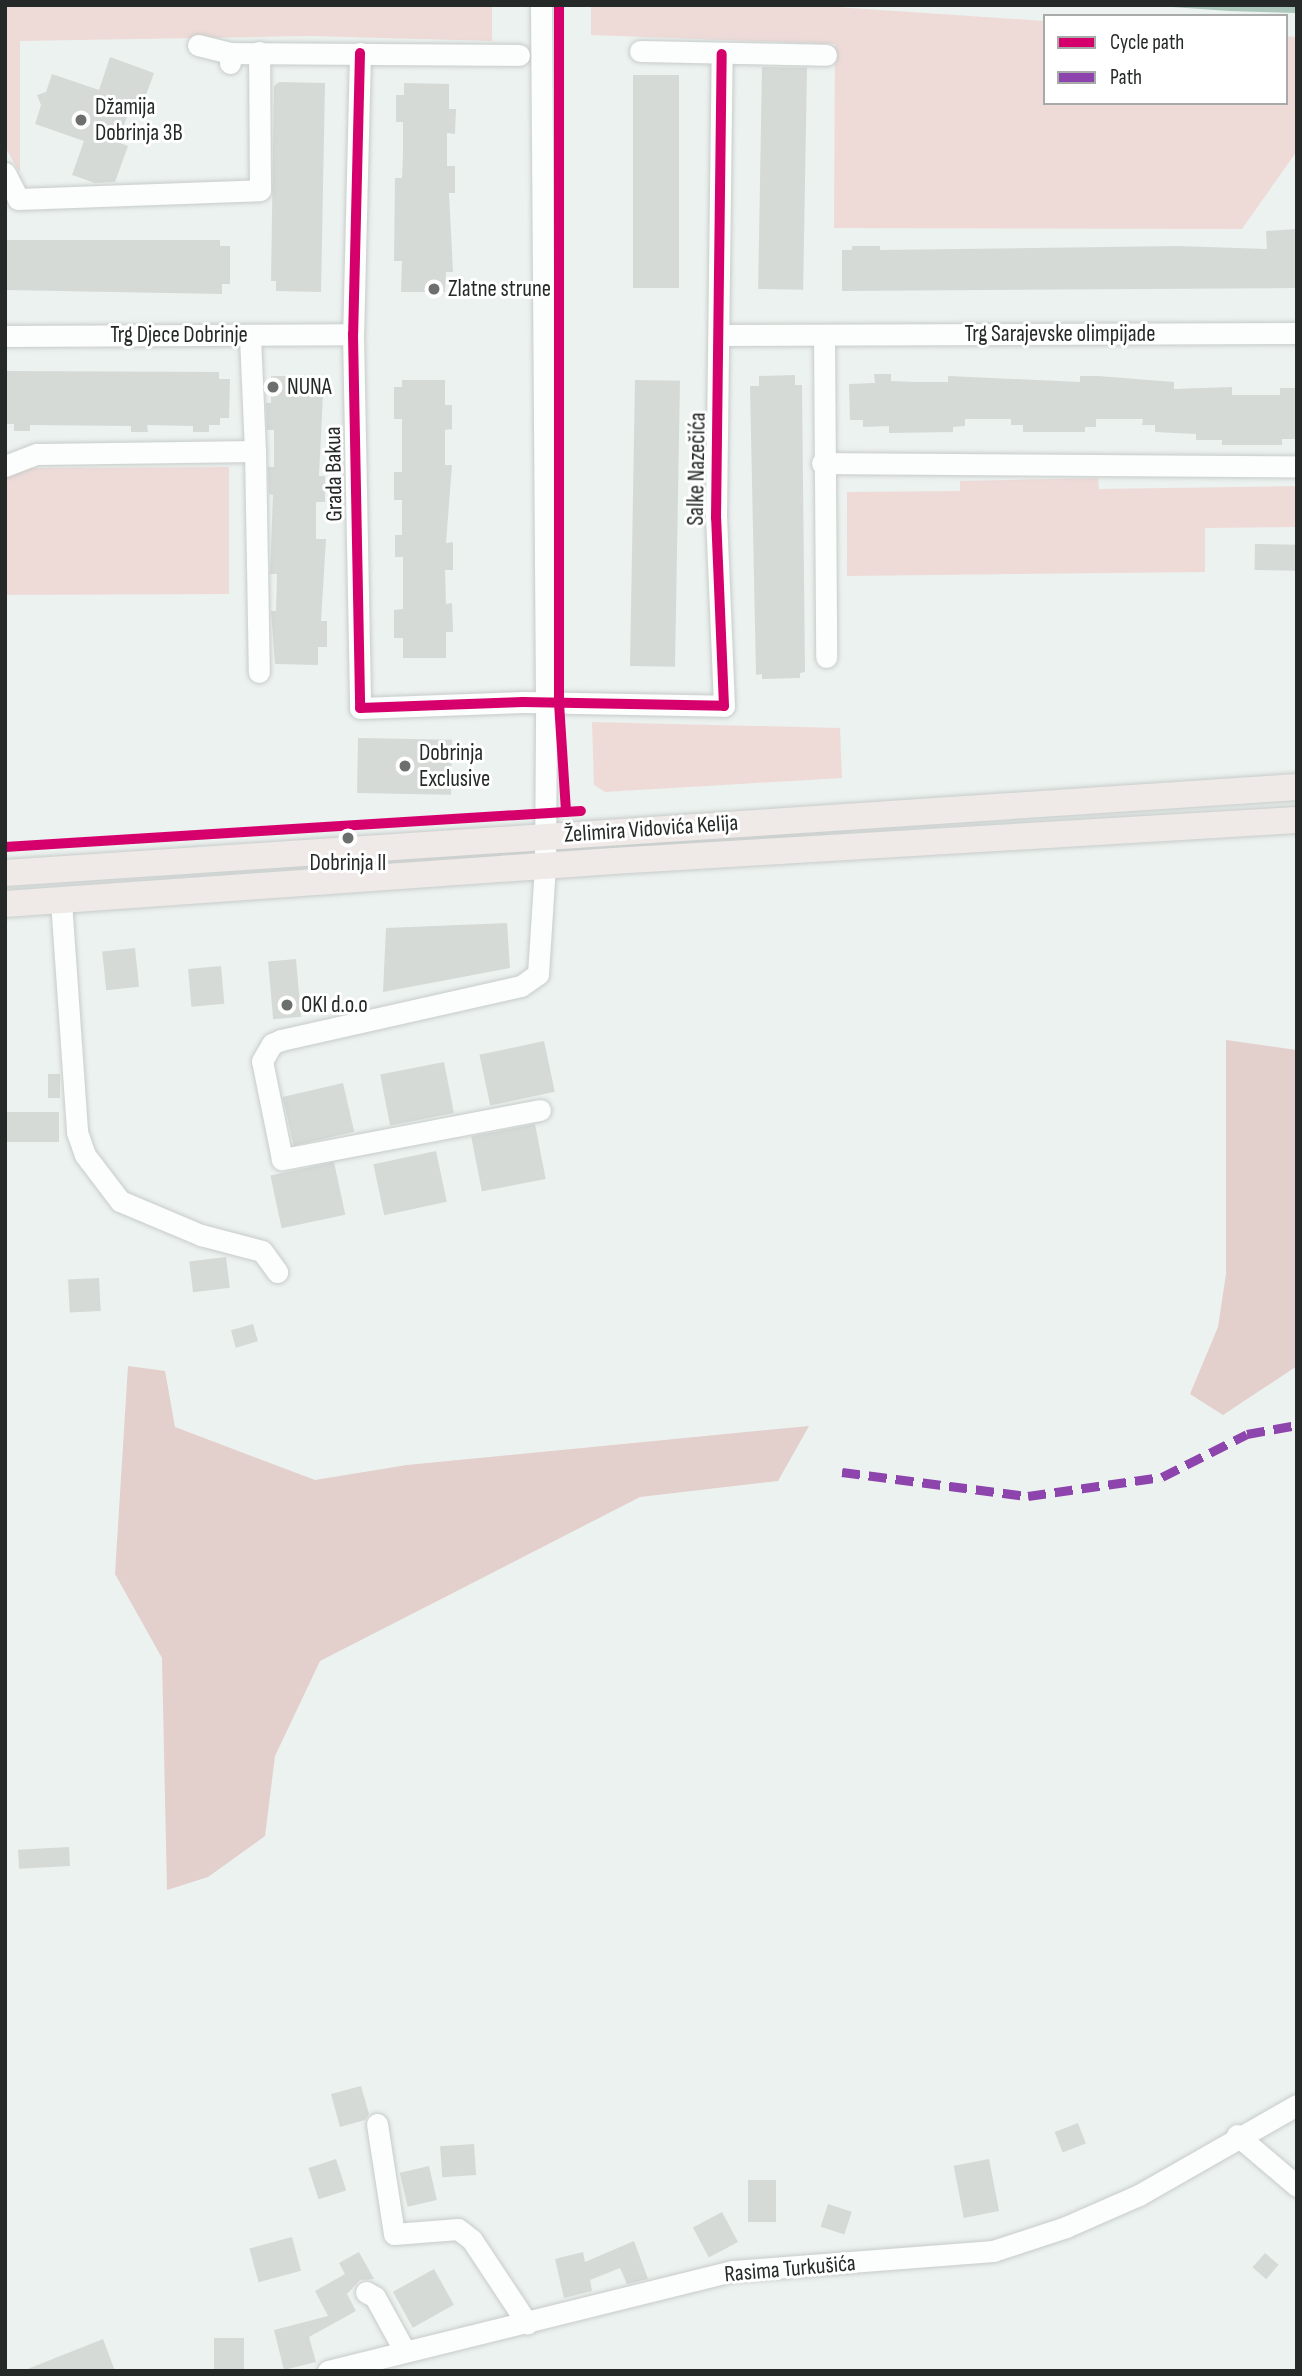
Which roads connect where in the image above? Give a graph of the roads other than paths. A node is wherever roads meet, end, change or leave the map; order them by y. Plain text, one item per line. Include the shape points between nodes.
1 (542, 15) edge
2 (198, 45) dead end
3 (640, 51) dead end
4 (259, 52) junction
5 (360, 53) junction
6 (722, 54) junction
7 (519, 55) dead end
8 (826, 55) dead end
9 (5, 173) edge
10 (1297, 333) edge
11 (353, 334) junction
12 (250, 335) junction
13 (722, 335) junction
14 (824, 335) junction
15 (5, 336) edge
16 (255, 450) junction
17 (822, 463) junction
18 (5, 466) edge
19 (1297, 466) edge
20 (826, 657) dead end
21 (260, 672) dead end
22 (546, 703) junction
23 (1297, 787) edge
24 (1297, 820) edge
25 (545, 835) junction
26 (545, 866) junction
27 (5, 873) edge
28 (61, 901) junction
29 (5, 904) edge
30 (540, 1110) dead end
31 (277, 1272) dead end
32 (1297, 2105) edge
33 (377, 2124) dead end
34 (1237, 2135) junction
35 (1297, 2186) edge
36 (366, 2292) dead end
37 (527, 2323) junction
38 (404, 2350) junction
39 (327, 2371) edge

1 - 22 street
2 - 4 street via 230,58
3 - 6 street
4 - 5 street
4 - 9 street via 260,190 18,199
5 - 7 street
5 - 11 street, Grada Bakua
6 - 8 street
6 - 13 street, Salke Nazečića
10 - 14 street, Trg Sarajevske olimpijade
11 - 12 street, Trg Djece Dobrinje
11 - 22 street, Grada Bakua via 360,708
12 - 15 street, Trg Djece Dobrinje
12 - 16 street
13 - 14 street, Trg Sarajevske olimpijade
13 - 22 street, Salke Nazečića via 716,518 724,706
14 - 17 street
16 - 18 street via 37,454
16 - 21 street
17 - 19 street
17 - 20 street
22 - 25 street
23 - 25 main road, Želimira Vidovića Kelija
24 - 26 main road, Želimira Vidovića Kelija
25 - 26 street
25 - 27 main road, Želimira Vidovića Kelija
26 - 28 main road, Želimira Vidovića Kelija
26 - 30 street via 540,964 532,982 272,1044 262,1061 282,1160
28 - 29 main road, Želimira Vidovića Kelija
28 - 31 street via 77,1132 90,1164 120,1201 201,1236 262,1251
32 - 34 street, Rasima Turkušića
33 - 37 street via 394,2234 457,2229 472,2240
34 - 35 street
34 - 37 street, Rasima Turkušića via 1139,2195 1066,2227 993,2251 733,2271
36 - 38 street via 375,2297
37 - 38 street, Rasima Turkušića
38 - 39 street, Rasima Turkušića

